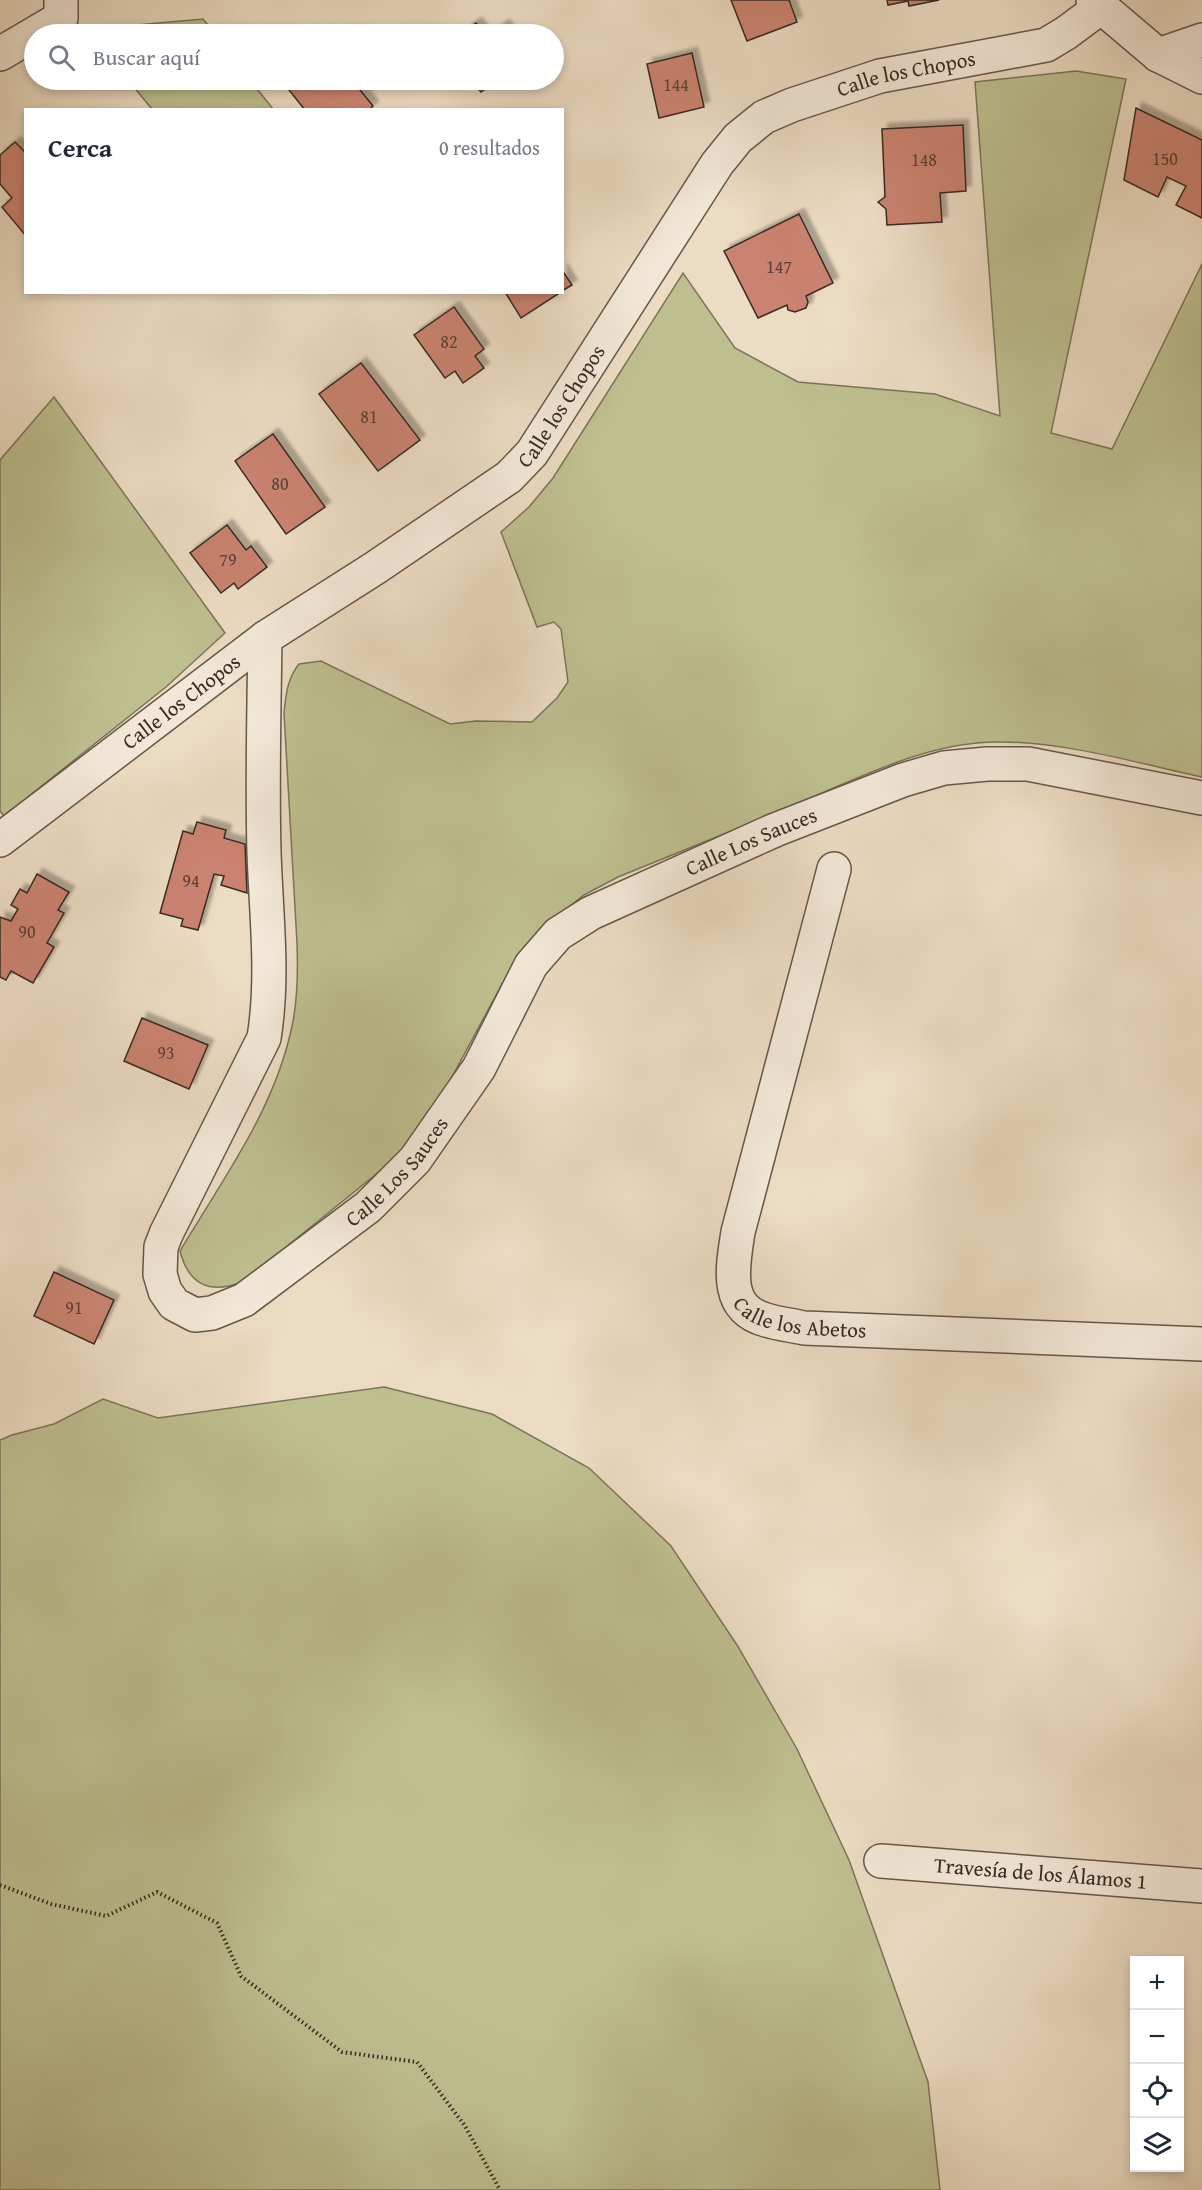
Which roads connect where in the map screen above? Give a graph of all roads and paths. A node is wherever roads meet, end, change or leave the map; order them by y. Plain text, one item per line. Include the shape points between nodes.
1 (62, 0) edge
2 (1097, 4) edge
3 (51, 24) edge
4 (24, 40) edge
5 (1202, 40) edge
6 (0, 54) edge
7 (1158, 55) junction
8 (1202, 77) edge
9 (265, 638) junction
10 (1202, 798) edge
11 (0, 840) edge
12 (834, 869) dead end
13 (1202, 1344) edge
14 (881, 1861) dead end
15 (0, 1885) edge
16 (1202, 1886) edge
17 (500, 2190) edge

1 - 3 street via 61,18
2 - 7 street
2 - 9 street, Calle los Chopos via 1046,45 880,76 764,117 738,138 717,164 532,453 509,477
4 - 6 street
5 - 7 street
7 - 8 street
9 - 10 street, Calle Los Sauces via 264,840 269,1006 264,1038 161,1247 160,1274 165,1291 174,1304 195,1315 212,1313 244,1300 266,1285 368,1208 416,1160 479,1068 531,965 558,934 591,913 785,826 944,768 1028,764
9 - 11 street, Calle los Chopos
12 - 13 street, Calle los Abetos via 738,1232 732,1271 740,1303 765,1320 804,1328
14 - 16 street, Travesía de los Álamos 1
15 - 17 path via 51,1904 106,1916 157,1892 217,1923 241,1976 342,2052 417,2062 465,2126

